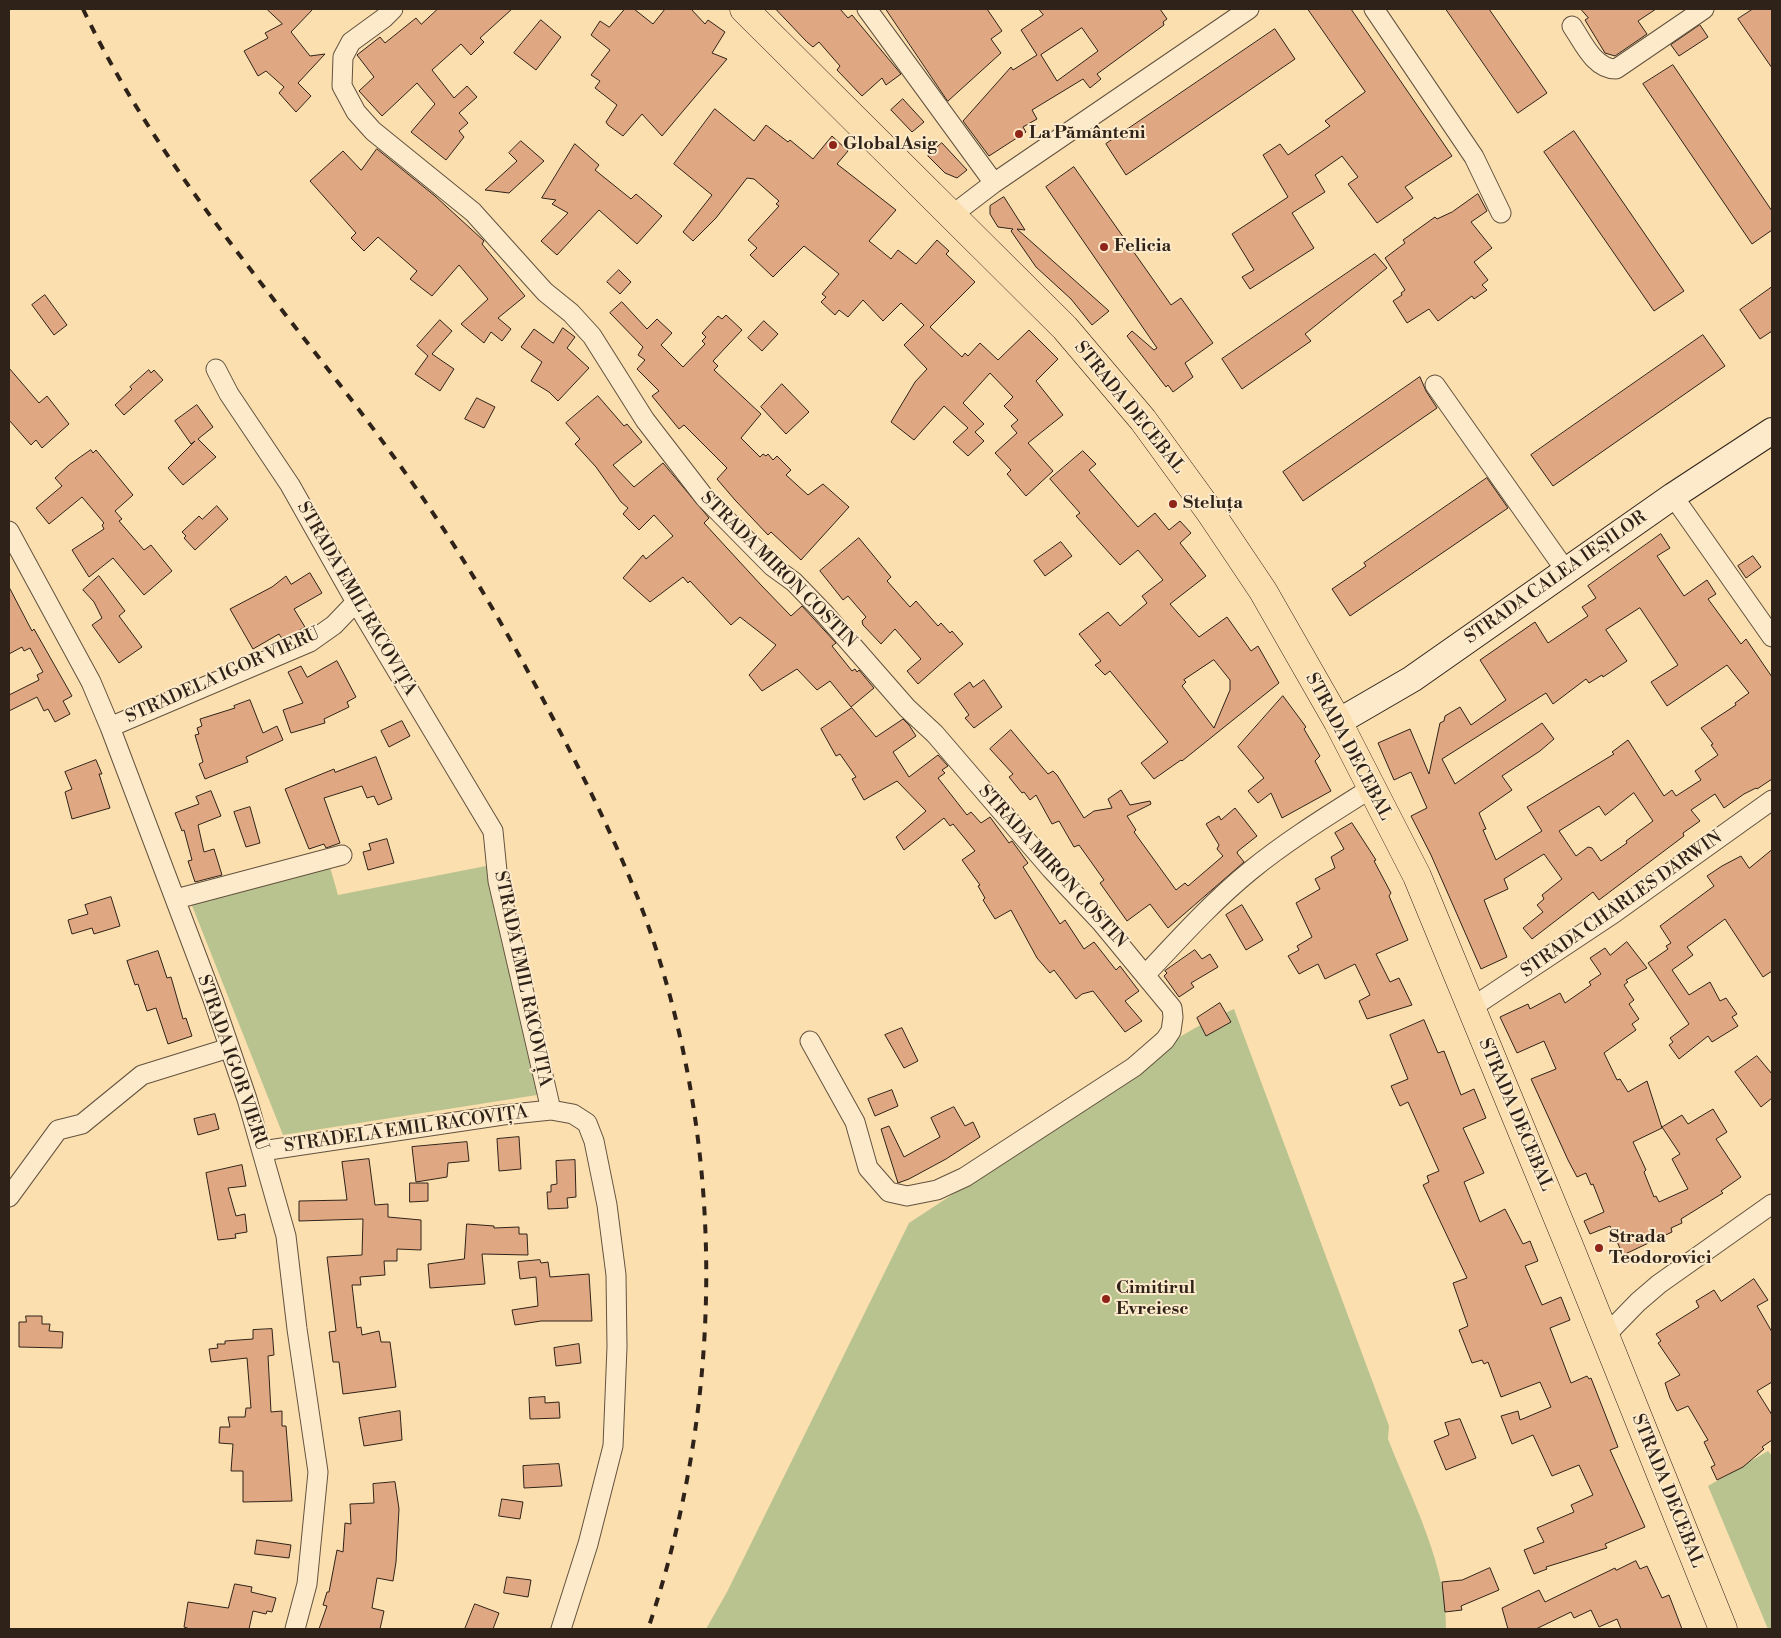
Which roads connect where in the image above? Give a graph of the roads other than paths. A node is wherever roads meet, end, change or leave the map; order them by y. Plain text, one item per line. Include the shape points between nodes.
1 (393, 9) edge
2 (744, 9) edge
3 (866, 9) edge
4 (1249, 9) edge
5 (1374, 9) edge
6 (1704, 9) edge
7 (1572, 26) dead end
8 (994, 183) junction
9 (1501, 213) dead end
10 (952, 215) junction
11 (216, 369) dead end
12 (1435, 385) dead end
13 (1772, 431) edge
14 (1673, 496) junction
15 (9, 531) edge
16 (1566, 570) junction
17 (356, 602) junction
18 (1772, 637) edge
19 (1338, 722) junction
20 (110, 727) junction
21 (1370, 789) junction
22 (1772, 800) edge
23 (342, 855) dead end
24 (176, 898) junction
25 (1146, 974) junction
26 (1471, 1008) junction
27 (810, 1041) dead end
28 (229, 1048) junction
29 (551, 1110) junction
30 (262, 1152) junction
31 (9, 1197) edge
32 (1772, 1204) edge
33 (1604, 1337) junction
34 (295, 1629) edge
35 (561, 1629) edge
36 (1723, 1629) edge

1 - 25 street, STRADA MIRON COSTIN via 351,42 343,56 342,86 356,112 372,131 473,212 545,292 571,313 592,336 645,420 705,498 823,612
2 - 10 main road, STRADA DECEBAL
3 - 8 street
4 - 8 street
5 - 9 street via 1474,157
6 - 7 street via 1616,69 1603,67 1597,62
8 - 10 street
10 - 19 main road, STRADA DECEBAL via 1065,328 1143,420 1232,542
11 - 17 street, STRADA EMIL RACOVIȚA via 290,485
12 - 16 street
13 - 14 street, STRADA CALEA IEȘILOR
14 - 16 street, STRADA CALEA IEȘILOR
14 - 18 street
15 - 20 street, STRADA IGOR VIERU via 91,682
16 - 19 street, STRADA CALEA IEȘILOR via 1412,679
17 - 20 street, STRADELA IGOR VIERU via 334,625 310,642
17 - 29 street, STRADA EMIL RACOVIȚA via 492,831 498,881
19 - 21 main road, STRADA DECEBAL
20 - 24 street, STRADA IGOR VIERU
21 - 25 street via 1300,833 1249,872
21 - 26 main road, STRADA DECEBAL via 1417,876
22 - 26 street, STRADA CHARLES DARWIN via 1614,913
23 - 24 street
24 - 28 street, STRADA IGOR VIERU
25 - 27 street, STRADA MIRON COSTIN via 1172,1008 1174,1017 1165,1040 1134,1067 965,1176 936,1190 907,1196 889,1192 868,1168 855,1122
26 - 33 main road, STRADA DECEBAL
28 - 30 street, STRADA IGOR VIERU
28 - 31 street via 142,1075 82,1124 58,1130
29 - 30 street, STRADELA EMIL RACOVIȚA
29 - 35 street, STRADA EMIL RACOVIȚA via 573,1114 587,1122 603,1186 616,1275 613,1446
30 - 34 street, STRADA IGOR VIERU via 286,1236 318,1472 307,1584
32 - 33 street via 1659,1284
33 - 36 main road, STRADA DECEBAL

